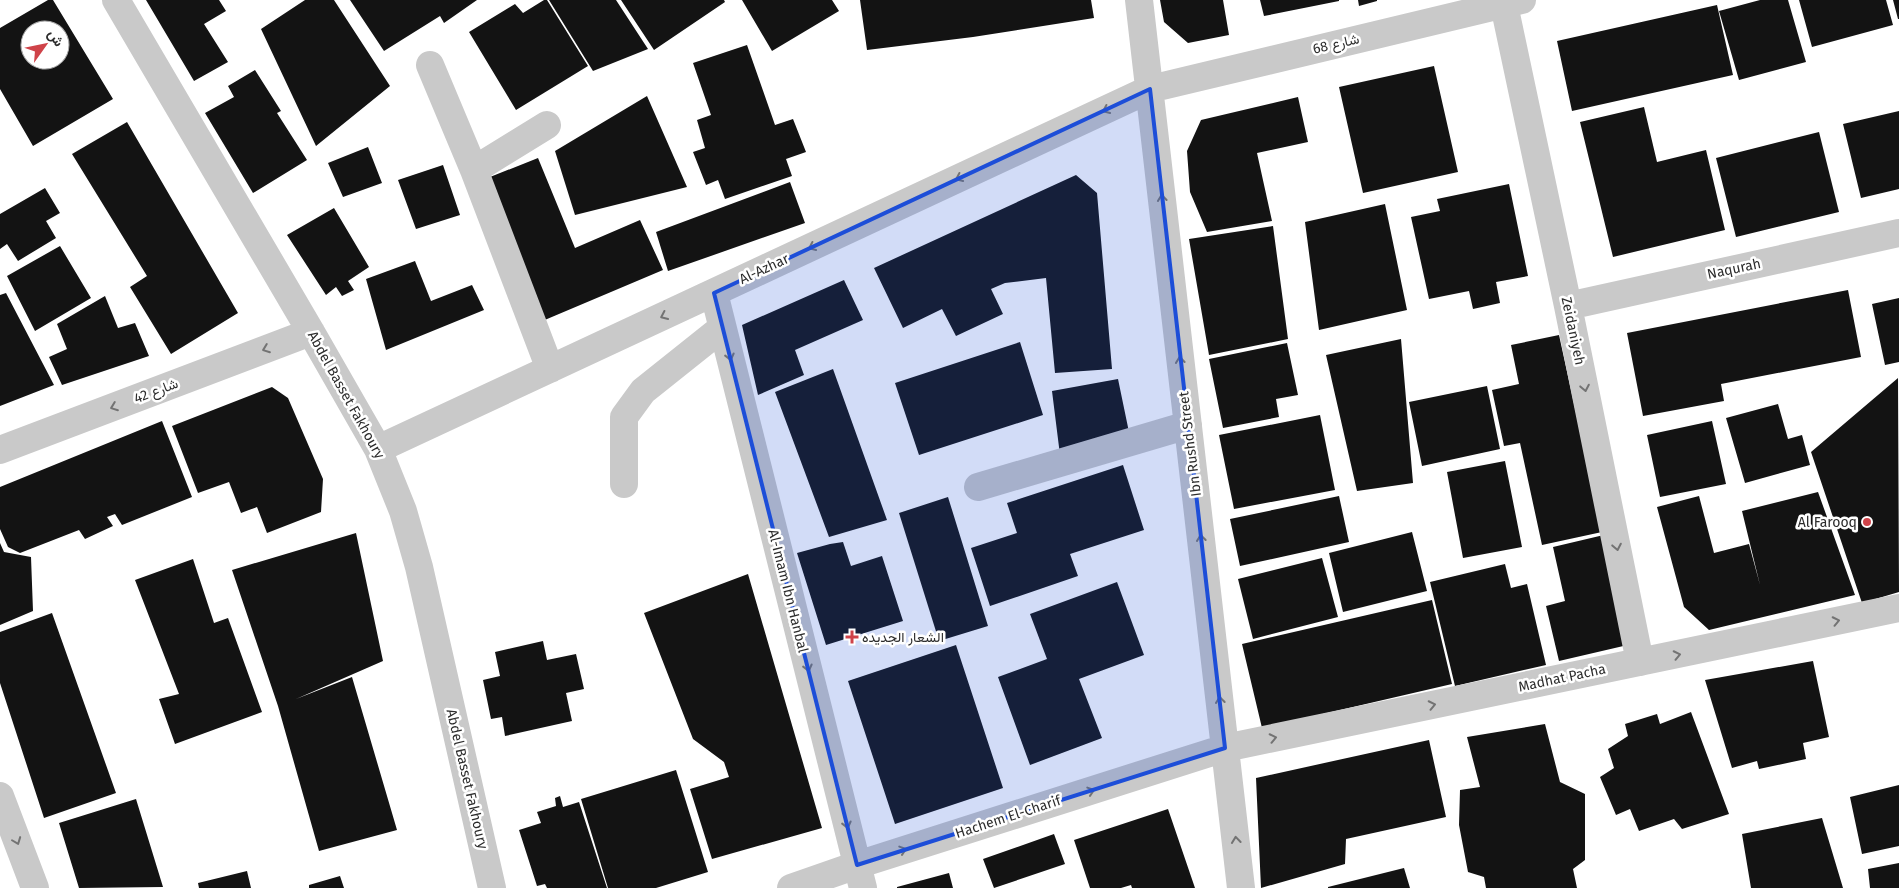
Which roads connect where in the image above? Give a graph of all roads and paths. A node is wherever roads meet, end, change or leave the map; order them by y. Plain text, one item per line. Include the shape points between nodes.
1 (116, 0) edge
2 (1139, 0) edge
3 (1510, 1) edge
4 (430, 64) dead end
5 (1150, 89) junction
6 (547, 125) dead end
7 (474, 170) junction
8 (1899, 233) edge
9 (714, 293) junction
10 (1568, 306) junction
11 (722, 328) junction
12 (311, 332) junction
13 (550, 369) junction
14 (1188, 425) junction
15 (378, 449) junction
16 (0, 450) edge
17 (624, 484) dead end
18 (978, 487) dead end
19 (1899, 608) edge
20 (1640, 662) junction
21 (1225, 748) junction
22 (0, 796) edge
23 (860, 876) edge
24 (35, 888) edge
25 (492, 888) edge
26 (791, 888) edge
27 (1241, 888) edge

1 - 12 street, Abdel Basset Fakhoury
2 - 5 street, Ibn Rushd Street
3 - 5 street, شارع 68
3 - 10 street, Zeidaniyeh
4 - 7 street
5 -> 9 street, Al-Azhar
14 -> 5 street, Ibn Rushd Street
6 - 7 street
7 - 13 street
8 - 10 street, Naqurah
9 - 11 street, Al-Imam Ibn Hanbal
9 -> 13 street, Al-Azhar
10 -> 20 street, Zeidaniyeh
11 - 17 street via 643,391 624,417
11 -> 23 street, Al-Imam Ibn Hanbal
12 - 15 street, Abdel Basset Fakhoury
12 -> 16 street, شارع 42
13 - 15 street, Al-Azhar
14 - 18 street
21 -> 14 street, Ibn Rushd Street
15 - 25 street, Abdel Basset Fakhoury via 404,511 419,566
20 -> 19 street, Madhat Pacha
21 -> 20 street, Madhat Pacha
23 -> 21 street, Hachem El-Charif
27 -> 21 street, Ibn Rushd Street
22 -> 24 street
23 - 26 street, Hachem El-Charif

